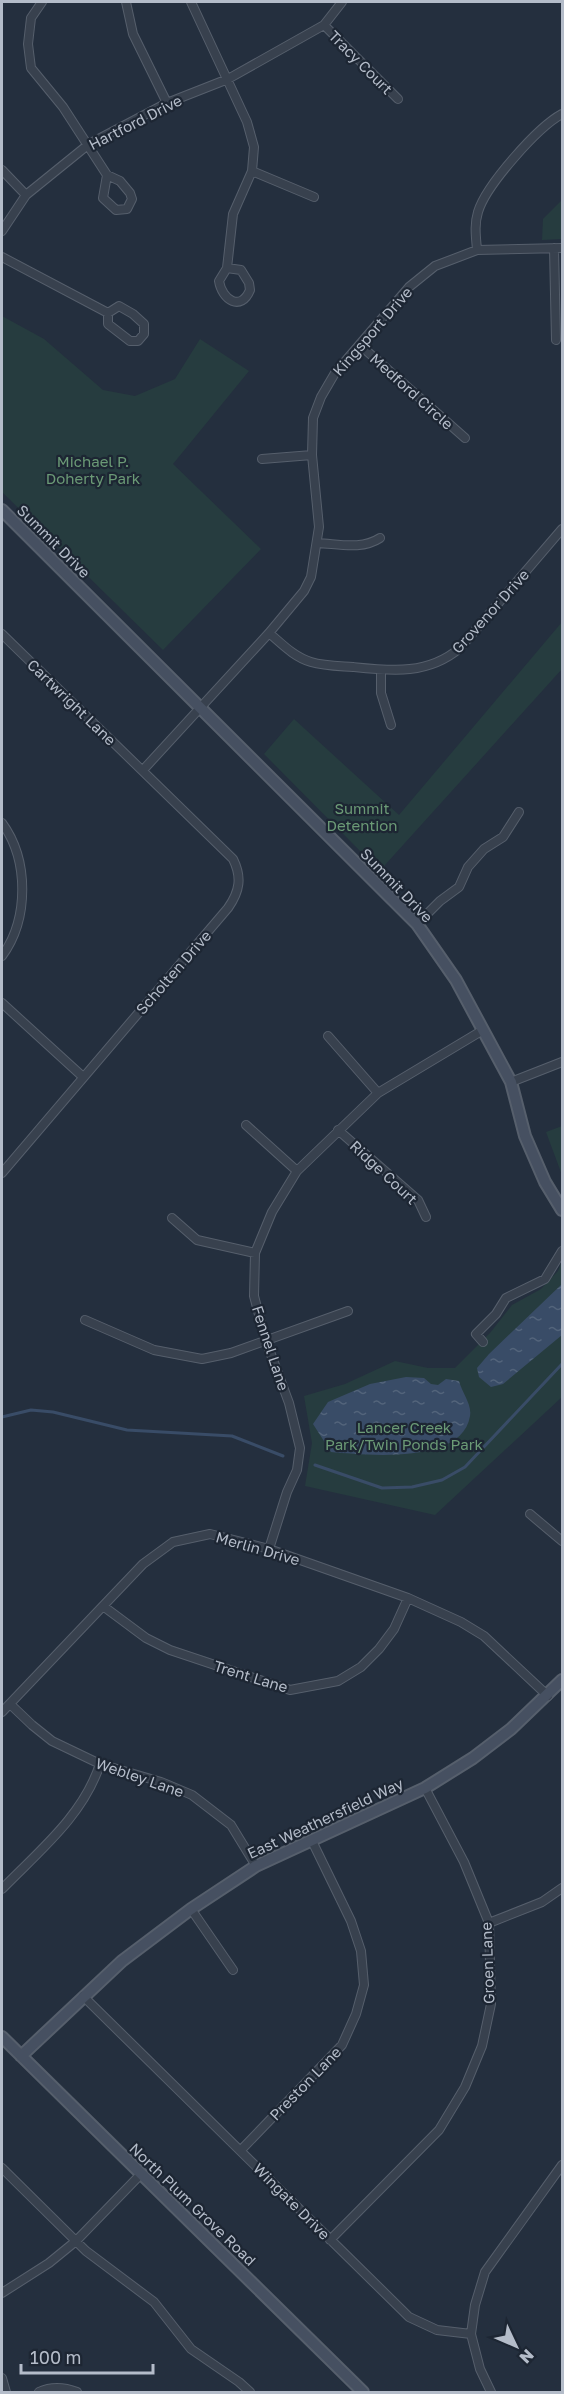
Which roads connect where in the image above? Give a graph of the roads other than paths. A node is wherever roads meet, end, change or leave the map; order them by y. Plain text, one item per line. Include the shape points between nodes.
1 (42, 2) edge
2 (126, 2) edge
3 (191, 2) edge
4 (342, 2) edge
5 (324, 25) junction
6 (228, 79) junction
7 (398, 99) dead end
8 (167, 104) junction
9 (562, 114) edge
10 (89, 144) junction
11 (2, 170) edge
12 (252, 171) junction
13 (107, 175) junction
14 (26, 195) junction
15 (314, 197) dead end
16 (2, 231) edge
17 (558, 248) edge
18 (477, 250) junction
19 (2, 257) edge
20 (227, 268) junction
21 (108, 313) junction
22 (556, 340) dead end
23 (360, 345) junction
24 (465, 438) dead end
25 (312, 455) junction
26 (261, 459) dead end
27 (2, 510) edge
28 (562, 529) edge
29 (380, 538) dead end
30 (318, 543) junction
31 (269, 633) junction
32 (2, 634) edge
33 (381, 670) junction
34 (201, 708) junction
35 (391, 724) dead end
36 (143, 770) junction
37 (519, 812) dead end
38 (2, 823) edge
39 (417, 924) junction
40 (2, 956) edge
41 (2, 1003) edge
42 (483, 1030) junction
43 (328, 1036) dead end
44 (562, 1062) edge
45 (82, 1076) junction
46 (511, 1082) junction
47 (378, 1094) junction
48 (246, 1125) dead end
49 (338, 1130) junction
50 (297, 1171) junction
51 (2, 1173) edge
52 (562, 1210) edge
53 (426, 1217) dead end
54 (172, 1218) dead end
55 (562, 1251) edge
56 (255, 1253) junction
57 (348, 1311) dead end
58 (86, 1320) dead end
59 (266, 1341) junction
60 (483, 1342) dead end
61 (530, 1514) dead end
62 (562, 1541) edge
63 (269, 1549) junction
64 (408, 1598) junction
65 (104, 1606) junction
66 (562, 1680) edge
67 (548, 1696) junction
68 (10, 1704) junction
69 (2, 1712) edge
70 (100, 1764) junction
71 (425, 1788) junction
72 (312, 1841) junction
73 (256, 1866) junction
74 (562, 1888) edge
75 (2, 1889) edge
76 (192, 1909) junction
77 (489, 1923) junction
78 (233, 1970) dead end
79 (83, 1996) junction
80 (2, 2037) edge
81 (21, 2056) junction
82 (241, 2150) junction
83 (562, 2166) edge
84 (2, 2168) edge
85 (141, 2174) junction
86 (330, 2240) junction
87 (76, 2241) junction
88 (2, 2293) edge
89 (471, 2334) junction
90 (2, 2378) edge
91 (6, 2392) edge
92 (39, 2392) edge
93 (77, 2392) edge
94 (250, 2392) edge
95 (363, 2392) edge
96 (491, 2392) edge

1 - 10 street via 31,18 31,68
2 - 8 street via 133,34
3 - 6 street
4 - 5 street
5 - 6 street, Hartford Drive
5 - 7 street, Tracy Court
6 - 8 street, Hartford Drive
6 - 12 street via 254,147
8 - 10 street, Hartford Drive
9 - 18 street via 549,121 484,198 475,226
10 - 13 street
10 - 14 street, Hartford Drive
11 - 14 street
12 - 15 street
12 - 20 street via 233,214
13 - 13 street via 120,181 130,194 127,209 116,210 103,198
14 - 16 street, Hartford Drive
17 - 18 street, Kingsport Drive
17 - 22 street
18 - 23 street, Kingsport Drive via 422,275
19 - 21 street
20 - 20 street via 219,281 220,288 231,301 242,302 250,290 249,283 241,270
21 - 21 street via 111,328 130,341 138,341 144,334 141,320 124,308 119,306
23 - 24 street, Medford Circle
23 - 25 street, Kingsport Drive via 334,373 321,397 314,418
25 - 26 street
25 - 30 street, Kingsport Drive
27 - 34 street, Summit Drive
28 - 33 street, Grovenor Drive via 455,652 424,668
29 - 30 street via 357,546
30 - 31 street, Kingsport Drive via 304,591
31 - 33 street, Grovenor Drive via 310,662
31 - 34 street, Kingsport Drive
32 - 36 street, Cartwright Lane
33 - 35 street via 381,693
34 - 36 street, Kingsport Drive
34 - 39 street, Summit Drive
36 - 45 street, Scholten Drive via 233,859 240,876 237,893
37 - 39 street via 503,837 484,849 468,867 459,887
38 - 40 street via 17,854 22,879 16,928
39 - 42 street, Summit Drive via 456,980
41 - 45 street
42 - 46 street, Summit Drive
42 - 47 street, Fennel Lane
43 - 47 street
44 - 46 street
45 - 51 street, Scholten Drive
46 - 52 street, Summit Drive via 525,1136
47 - 49 street, Fennel Lane
48 - 50 street
49 - 50 street, Fennel Lane
49 - 53 street, Ridge Court via 418,1200
50 - 56 street, Fennel Lane via 272,1212
54 - 56 street via 197,1240
55 - 60 street via 545,1279 506,1298 476,1334
56 - 59 street, Fennel Lane via 254,1296
57 - 59 street
58 - 59 street via 154,1350 202,1359
59 - 63 street, Fennel Lane via 289,1403 300,1448 297,1470
61 - 62 street
63 - 64 street, Merlin Drive
63 - 65 street, Merlin Drive via 210,1534 173,1542 143,1564
64 - 65 street, Trent Lane via 394,1629 361,1667 338,1681 290,1690 170,1650 146,1638
64 - 67 street, Merlin Drive via 484,1636
65 - 68 street, Merlin Drive
66 - 67 street, East Weathersfield Way
67 - 71 street, East Weathersfield Way via 512,1729
68 - 69 street, Merlin Drive
68 - 70 street, Webley Lane via 52,1741
70 - 73 street, Webley Lane via 192,1795 231,1825
70 - 75 street via 93,1786 66,1824
71 - 72 street, East Weathersfield Way
71 - 77 street, Groen Lane via 464,1862
72 - 73 street, East Weathersfield Way
72 - 82 street, Preston Lane via 351,1921 361,1952 364,1985 342,2045
73 - 76 street, East Weathersfield Way
74 - 77 street via 542,1902
76 - 78 street
76 - 79 street, East Weathersfield Way via 122,1961
77 - 86 street, Groen Lane via 491,2004 482,2046 465,2087 439,2130
79 - 81 street, East Weathersfield Way
79 - 82 street, Wingate Drive
80 - 81 street, North Plum Grove Road
81 - 85 street, North Plum Grove Road
82 - 86 street, Wingate Drive
83 - 89 street via 485,2272
84 - 87 street
85 - 87 street
85 - 95 street, North Plum Grove Road
86 - 89 street, Wingate Drive via 409,2317 437,2330
87 - 88 street
87 - 94 street via 108,2270 154,2302 190,2349
89 - 96 street
90 - 91 street
92 - 93 street via 65,2387

